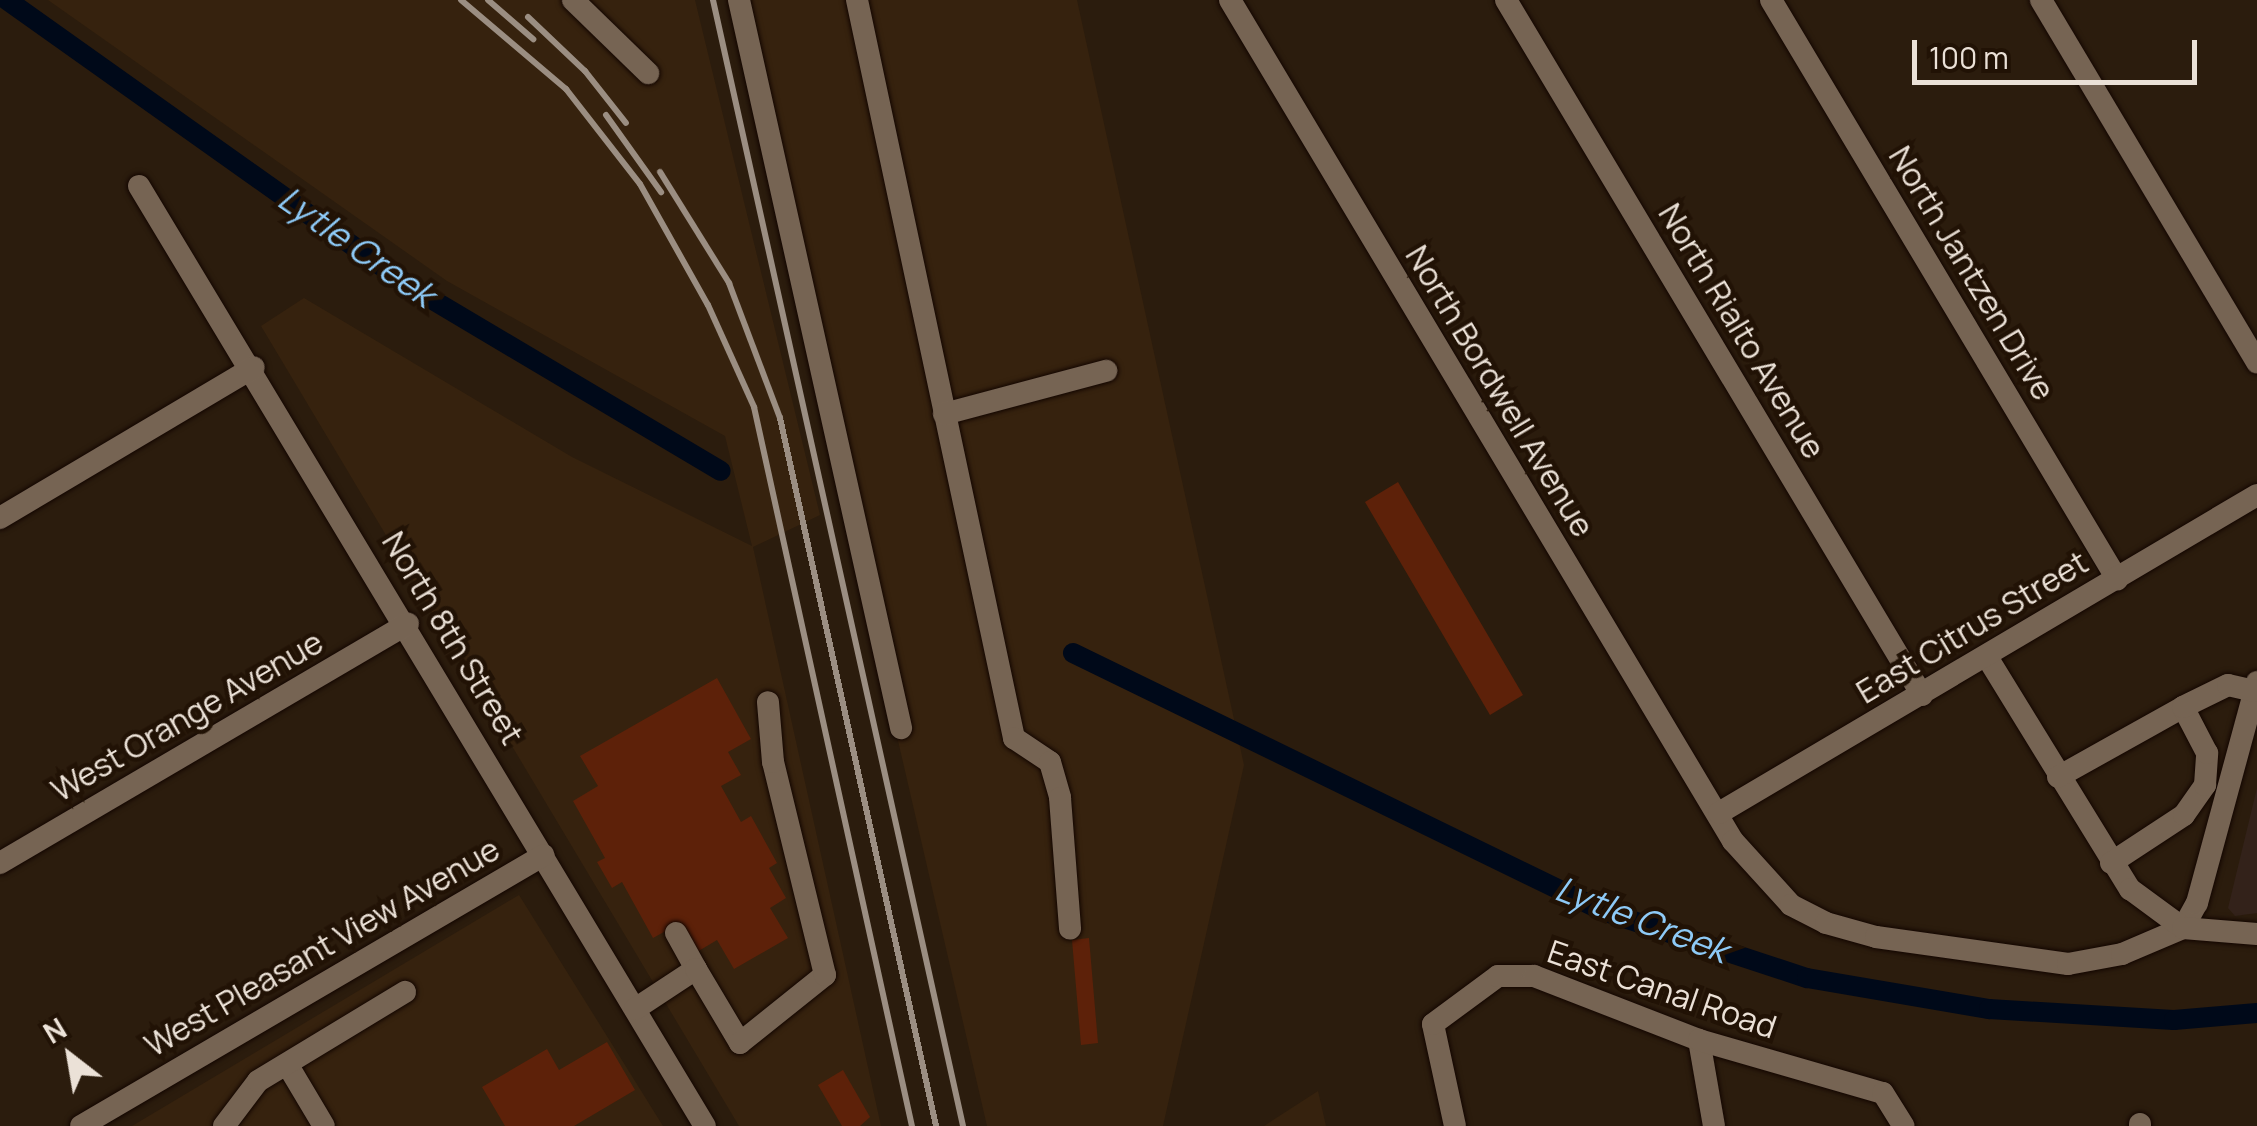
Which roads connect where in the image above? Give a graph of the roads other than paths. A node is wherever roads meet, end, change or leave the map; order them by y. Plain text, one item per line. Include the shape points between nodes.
1 (573, 0) edge
2 (739, 0) edge
3 (857, 0) edge
4 (1230, 0) edge
5 (1506, 0) edge
6 (1771, 0) edge
7 (2041, 0) edge
8 (648, 73) dead end
9 (140, 186) dead end
10 (2257, 362) edge
11 (254, 367) junction
12 (1106, 371) dead end
13 (944, 414) junction
14 (2257, 495) edge
15 (0, 518) edge
16 (2117, 578) junction
17 (408, 624) junction
18 (1986, 657) junction
19 (2256, 686) edge
20 (1922, 695) junction
21 (768, 702) dead end
22 (2183, 706) junction
23 (901, 728) dead end
24 (2058, 776) junction
25 (1719, 813) junction
26 (544, 855) junction
27 (0, 863) edge
28 (2111, 863) junction
29 (2183, 928) junction
30 (1070, 930) dead end
31 (676, 933) dead end
32 (2257, 934) edge
33 (696, 969) junction
34 (406, 992) dead end
35 (635, 1008) junction
36 (1698, 1040) junction
37 (287, 1064) junction
38 (81, 1126) edge
39 (224, 1126) edge
40 (324, 1126) edge
41 (705, 1126) edge
42 (1456, 1126) edge
43 (1714, 1126) edge
44 (1904, 1126) edge

1 - 8 street
2 - 23 street
3 - 13 street
4 - 25 street, North Bordwell Avenue
5 - 20 street, North Rialto Avenue
6 - 16 street, North Jantzen Drive
7 - 10 street
9 - 11 street, North 8th Street
11 - 15 street
11 - 17 street, North 8th Street
12 - 13 street
13 - 30 street via 1014,738 1050,762 1060,798
14 - 16 street, East Citrus Street
16 - 18 street, East Citrus Street
17 - 26 street, North 8th Street
17 - 27 street, West Orange Avenue
18 - 20 street, East Citrus Street
18 - 24 street
19 - 22 street via 2228,685
19 - 29 street via 2197,904
20 - 25 street, East Citrus Street
21 - 33 street via 774,762 825,974 740,1043
22 - 24 street
22 - 28 street via 2207,754 2205,785 2184,815
24 - 28 street
25 - 29 street, North Bordwell Avenue via 1756,873 1791,904 1826,923 1876,937 2068,964 2122,954
26 - 35 street, North 8th Street
26 - 38 street, West Pleasant View Avenue
28 - 29 street via 2156,913
29 - 32 street
31 - 33 street
33 - 35 street
34 - 37 street
35 - 41 street, North 8th Street
36 - 42 street, East Canal Road via 1534,976 1498,976 1433,1024
36 - 43 street
36 - 44 street, East Canal Road via 1882,1093
37 - 39 street via 258,1081
37 - 40 street

